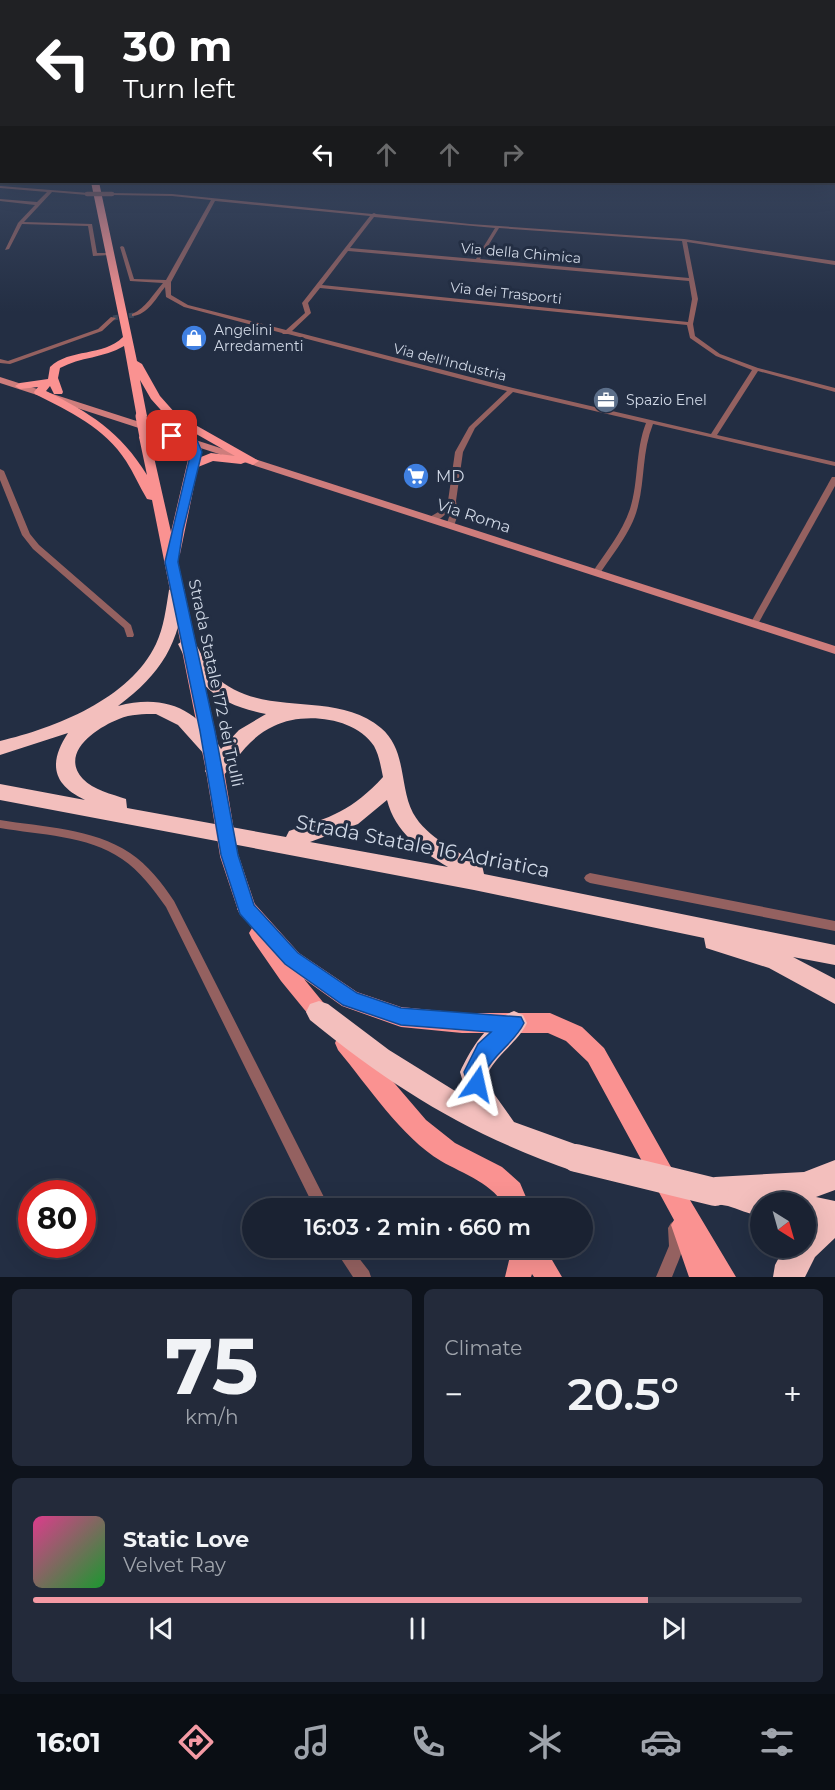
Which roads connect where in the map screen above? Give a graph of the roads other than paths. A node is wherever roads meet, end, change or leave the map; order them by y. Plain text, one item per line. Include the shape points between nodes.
1 (50, 193) edge
2 (70, 193) edge
3 (97, 193) edge
4 (0, 199) edge
5 (213, 200) junction
6 (39, 204) junction
7 (374, 214) junction
8 (20, 223) junction
9 (498, 227) junction
10 (684, 240) junction
11 (122, 247) dead end
12 (7, 249) dead end
13 (348, 249) junction
14 (110, 254) junction
15 (477, 261) junction
16 (835, 262) edge
17 (691, 280) junction
18 (168, 282) junction
19 (319, 286) junction
20 (154, 296) junction
21 (168, 296) junction
22 (134, 315) tunnel mouth
23 (113, 318) tunnel mouth
24 (690, 324) junction
25 (285, 333) junction
26 (128, 337) junction
27 (130, 349) junction
28 (104, 352) junction
29 (0, 361) edge
30 (134, 369) junction
31 (756, 369) junction
32 (0, 380) edge
33 (47, 384) junction
34 (20, 386) joint
35 (512, 390) junction
36 (835, 390) edge
37 (68, 401) junction
38 (650, 422) junction
39 (713, 436) junction
40 (193, 442) junction
41 (253, 461) junction
42 (835, 464) edge
43 (194, 465) junction
44 (0, 471) edge
45 (835, 480) edge
46 (452, 501) junction
47 (431, 520) junction
48 (163, 523) junction
49 (450, 526) junction
50 (171, 562) junction
51 (596, 573) junction
52 (177, 590) junction
53 (754, 624) junction
54 (130, 635) dead end
55 (187, 644) junction
56 (835, 650) edge
57 (311, 713) junction
58 (0, 748) edge
59 (211, 750) junction
60 (215, 771) junction
61 (392, 780) junction
62 (0, 782) edge
63 (0, 792) edge
64 (118, 805) junction
65 (0, 825) edge
66 (297, 837) junction
67 (474, 871) junction
68 (436, 873) junction
69 (590, 878) dead end
70 (247, 909) junction
71 (835, 926) edge
72 (835, 944) edge
73 (835, 955) edge
74 (835, 993) edge
75 (320, 1012) junction
76 (514, 1023) junction
77 (506, 1132) junction
78 (835, 1176) edge
79 (715, 1192) junction
80 (317, 1198) edge
81 (514, 1198) edge
82 (675, 1199) junction
83 (750, 1199) edge
84 (816, 1213) edge
85 (835, 1218) edge
86 (816, 1233) edge
87 (349, 1258) edge
88 (524, 1258) edge
89 (535, 1258) edge
90 (796, 1258) edge
91 (363, 1277) edge
92 (518, 1277) edge
93 (549, 1277) edge
94 (664, 1277) edge
95 (702, 1277) edge
96 (723, 1277) edge
97 (789, 1277) edge

1 - 6 street
2 - 5 street, bridge
3 - 14 main road, Strada Statale 172 dei Trulli
4 - 6 street
5 - 7 street
5 - 18 street
6 - 8 street
7 - 9 street
7 - 13 street
8 - 12 street
8 - 14 street via 90,225 95,255
9 - 10 street
9 - 15 street
10 - 16 street
10 - 17 street
11 - 18 street via 132,279
13 - 15 street, Via della Chimica
13 - 19 street
14 - 26 main road, Strada Statale 172 dei Trulli
15 - 17 street, Via della Chimica
17 - 24 street via 695,299
18 - 20 street
18 - 21 street
19 - 24 street, Via dei Trasporti
19 - 25 street via 305,303 308,313
20 - 21 street
20 - 22 street via 143,311
21 - 25 street, Via dell'Industria via 186,306
23 - 29 street via 100,330 8,363
24 - 31 street via 693,337 718,356
25 - 35 street, Via dell'Industria
26 - 27 main road, Strada Statale 172 dei Trulli
26 - 28 main road via 122,345
27 - 30 main road, Strada Statale 172 dei Trulli
27 - 41 main road via 155,397 172,416
28 - 30 main road via 124,356
28 - 33 main road via 63,362
30 - 48 main road, Strada Statale 172 dei Trulli, bridge
31 - 36 street
31 - 39 street
32 - 34 street
33 - 34 main road
33 - 37 street, Via Roma
33 - 37 main road
33 - 48 main road via 126,449
35 - 38 street, Via dell'Industria
35 - 46 street via 472,427 459,452
37 - 40 street, Via Roma
38 - 39 street, Via dell'Industria
38 - 51 street via 643,438 628,525
39 - 42 street, Via dell'Industria
40 - 41 street, Via Roma
40 - 43 main road
41 - 43 main road via 222,457
41 - 47 street, Via Roma
43 - 50 main road
44 - 54 street via 26,535 128,627
45 - 53 street
46 - 47 street
46 - 49 street via 454,514
47 - 49 street, Via Roma
48 - 50 main road, Strada Statale 172 dei Trulli
49 - 51 street, Via Roma
50 - 52 main road, Strada Statale 172 dei Trulli
51 - 53 street, Via Roma
52 - 55 main road, Strada Statale 172 dei Trulli
52 - 58 highway via 171,628 161,652 136,680 93,714 55,732
53 - 56 street, Via Roma
55 - 57 highway via 206,678 229,698 262,709
55 - 59 main road, Strada Statale 172 dei Trulli
57 - 60 highway via 281,716 260,724 236,743
57 - 61 highway via 356,722 375,734 387,750
59 - 60 main road, Strada Statale 172 dei Trulli
59 - 64 highway via 175,713 152,707 125,710 99,719 75,736 65,754 67,770 76,785
60 - 70 main road, Strada Statale 172 dei Trulli, bridge via 229,855
61 - 66 highway via 371,806 342,824
61 - 67 highway via 403,815 425,840
62 - 64 highway, Strada Statale 16 Adriatica
63 - 68 highway, Strada Statale 16 Adriatica
64 - 66 highway, Strada Statale 16 Adriatica
65 - 80 street via 86,840 118,851 158,887
66 - 67 highway, Strada Statale 16 Adriatica
67 - 72 highway, Strada Statale 16 Adriatica
68 - 73 highway, Strada Statale 16 Adriatica
68 - 74 highway via 728,945 804,971
69 - 71 street
70 - 75 main road, Strada Statale 172 dei Trulli via 263,941
70 - 76 main road via 292,959 350,999 401,1017
75 - 77 highway via 381,1062 446,1104
75 - 81 main road, Strada Statale 172 dei Trulli via 418,1128 447,1151 493,1176
76 - 77 highway via 485,1051 474,1072 480,1096
76 - 82 main road via 550,1023 574,1034 596,1055
77 - 79 highway, bridge via 576,1158
78 - 79 highway via 804,1187
79 - 83 highway
82 - 94 street via 677,1246
82 - 95 main road
82 - 96 main road
84 - 85 highway
85 - 86 highway
87 - 91 street
88 - 92 main road
89 - 93 main road
90 - 97 highway

